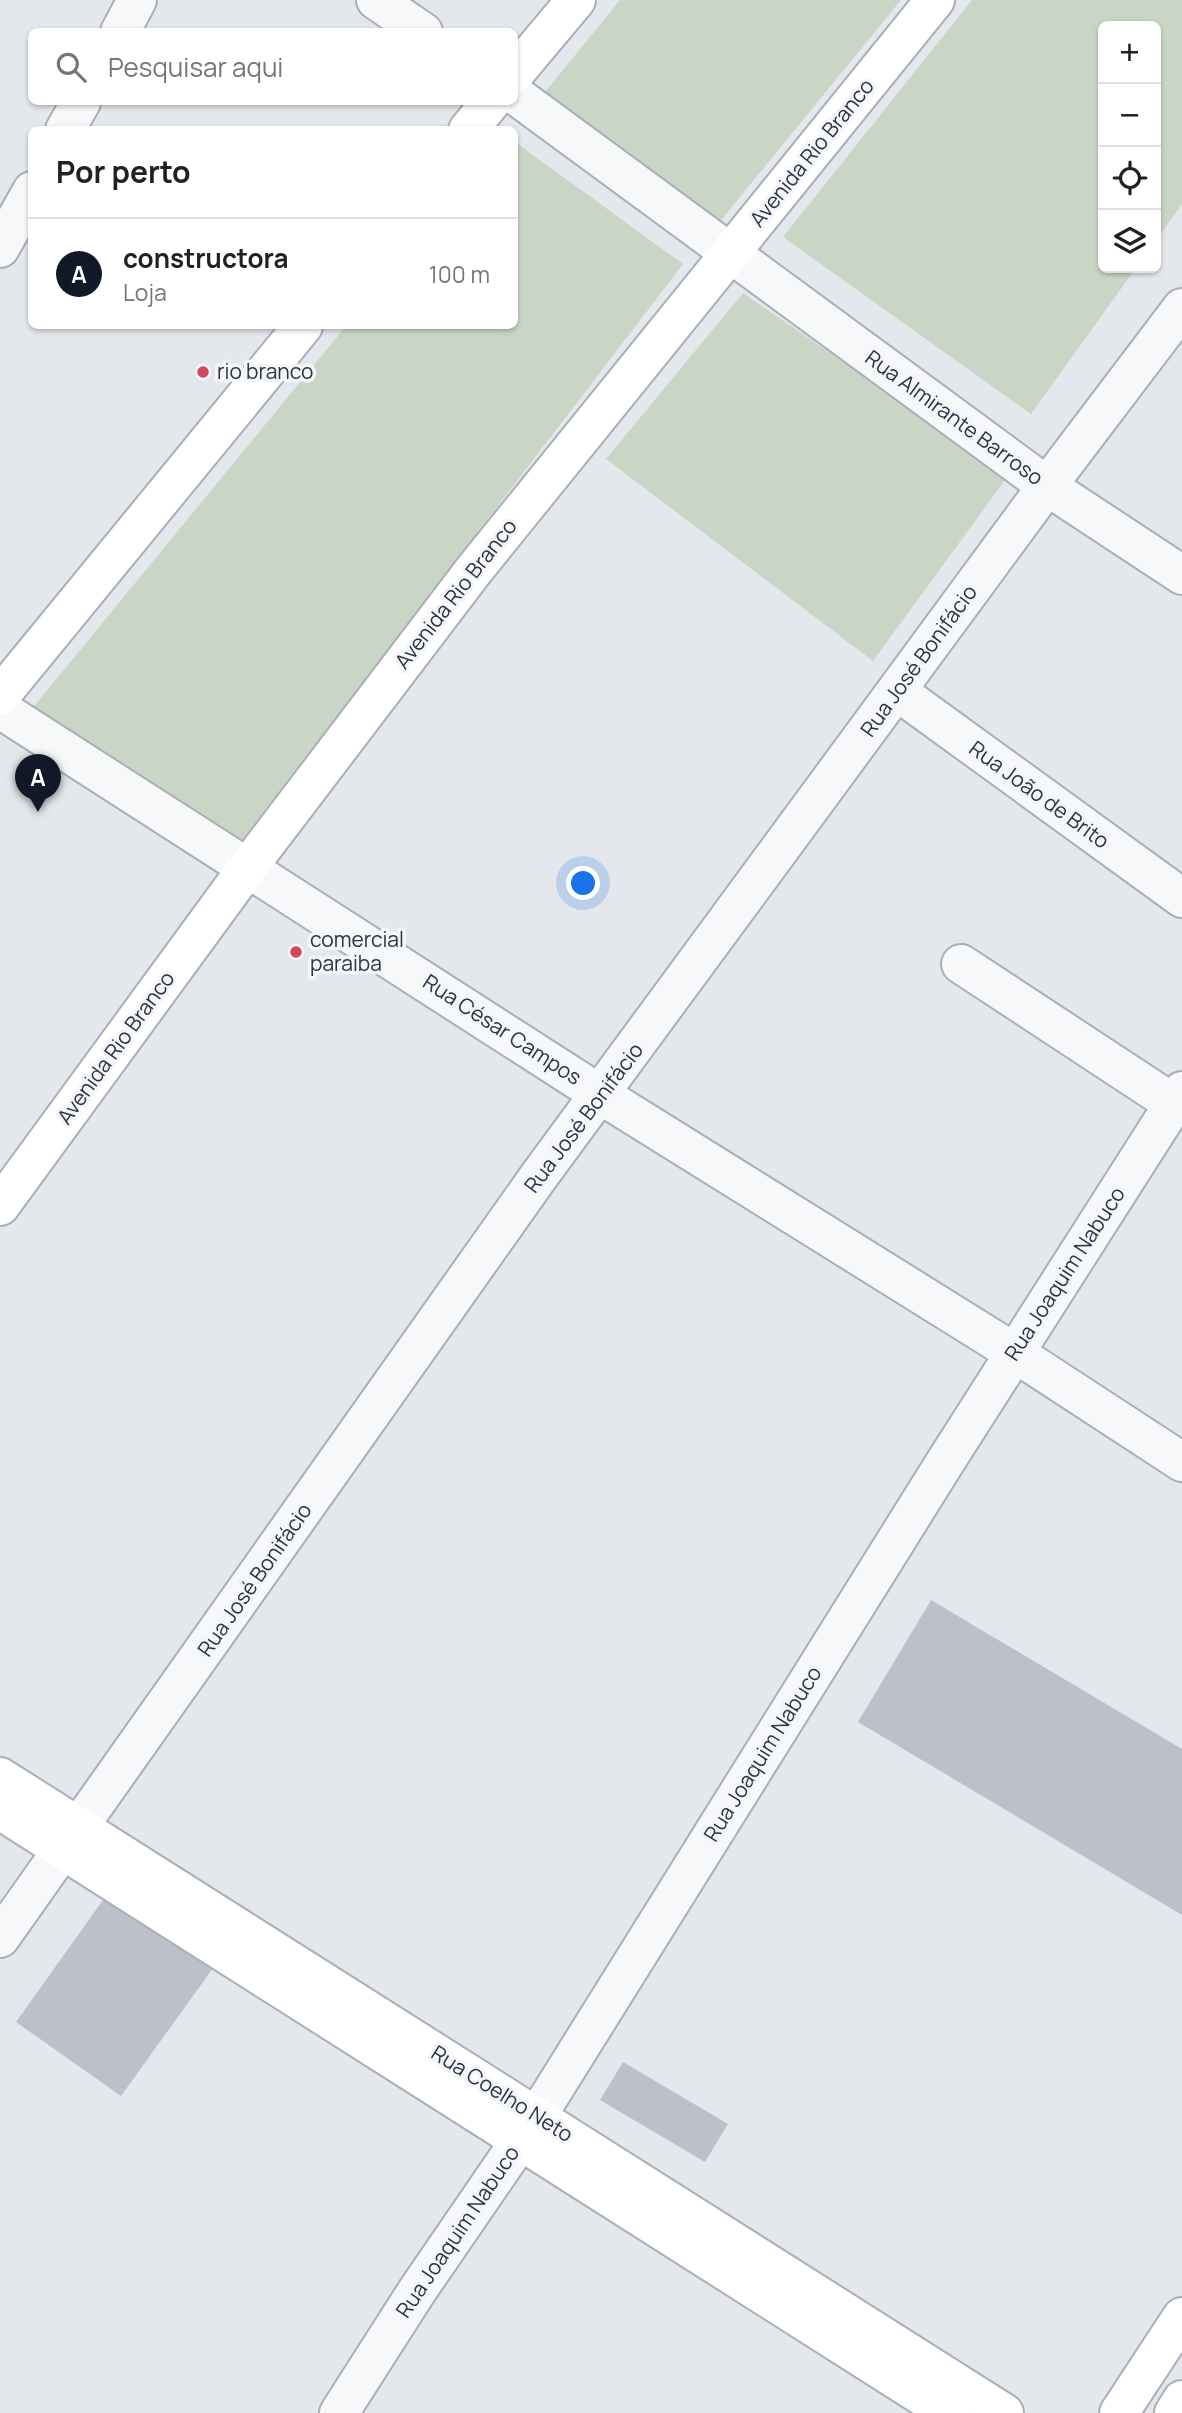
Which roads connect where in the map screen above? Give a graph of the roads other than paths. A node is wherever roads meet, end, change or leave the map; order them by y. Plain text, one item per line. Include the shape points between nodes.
1 (137, 0) edge
2 (376, 0) edge
3 (576, 0) edge
4 (936, 0) edge
5 (122, 28) edge
6 (417, 28) edge
7 (518, 69) edge
8 (518, 97) edge
9 (79, 105) edge
10 (489, 105) edge
11 (67, 126) edge
12 (471, 126) edge
13 (28, 198) edge
14 (0, 248) edge
15 (730, 253) junction
16 (1182, 308) edge
17 (301, 329) edge
18 (1047, 486) junction
19 (1182, 575) edge
20 (897, 691) junction
21 (0, 696) edge
22 (0, 709) edge
23 (248, 867) junction
24 (1182, 898) edge
25 (961, 964) dead end
26 (601, 1094) junction
27 (1178, 1098) edge
28 (0, 1206) edge
29 (1015, 1353) junction
30 (1182, 1461) edge
31 (0, 1777) edge
32 (0, 1810) edge
33 (72, 1838) junction
34 (0, 1938) edge
35 (528, 2128) junction
36 (1182, 2317) edge
37 (1182, 2400) edge
38 (339, 2413) edge
39 (949, 2413) edge
40 (1003, 2413) edge
41 (1119, 2413) edge
42 (1174, 2413) edge

1 - 5 street
2 - 6 street
3 - 7 main road
4 - 15 main road, Avenida Rio Branco
8 - 15 street, Rua Almirante Barroso
9 - 11 street
10 - 12 main road
13 - 14 street
15 - 18 street, Rua Almirante Barroso
15 - 23 main road, Avenida Rio Branco via 474,570
16 - 18 street, Rua José Bonifácio
17 - 21 main road
18 - 19 street, Rua Almirante Barroso
18 - 20 street, Rua José Bonifácio
20 - 24 street, Rua João de Brito
20 - 26 street, Rua José Bonifácio
22 - 23 street, Rua César Campos
23 - 26 street, Rua César Campos
23 - 28 main road, Avenida Rio Branco
25 - 27 street
26 - 29 street, Rua César Campos
26 - 33 street, Rua José Bonifácio
27 - 29 street, Rua Joaquim Nabuco
29 - 30 street, Rua César Campos
29 - 35 street, Rua Joaquim Nabuco
31 - 33 main road, Rua Coelho Neto
32 - 33 main road, Rua Coelho Neto
33 - 34 street, Rua José Bonifácio
33 - 35 main road, Rua Coelho Neto
35 - 38 street, Rua Joaquim Nabuco
35 - 39 main road, Rua Coelho Neto
35 - 40 main road, Rua Coelho Neto
36 - 41 main road
37 - 42 main road

